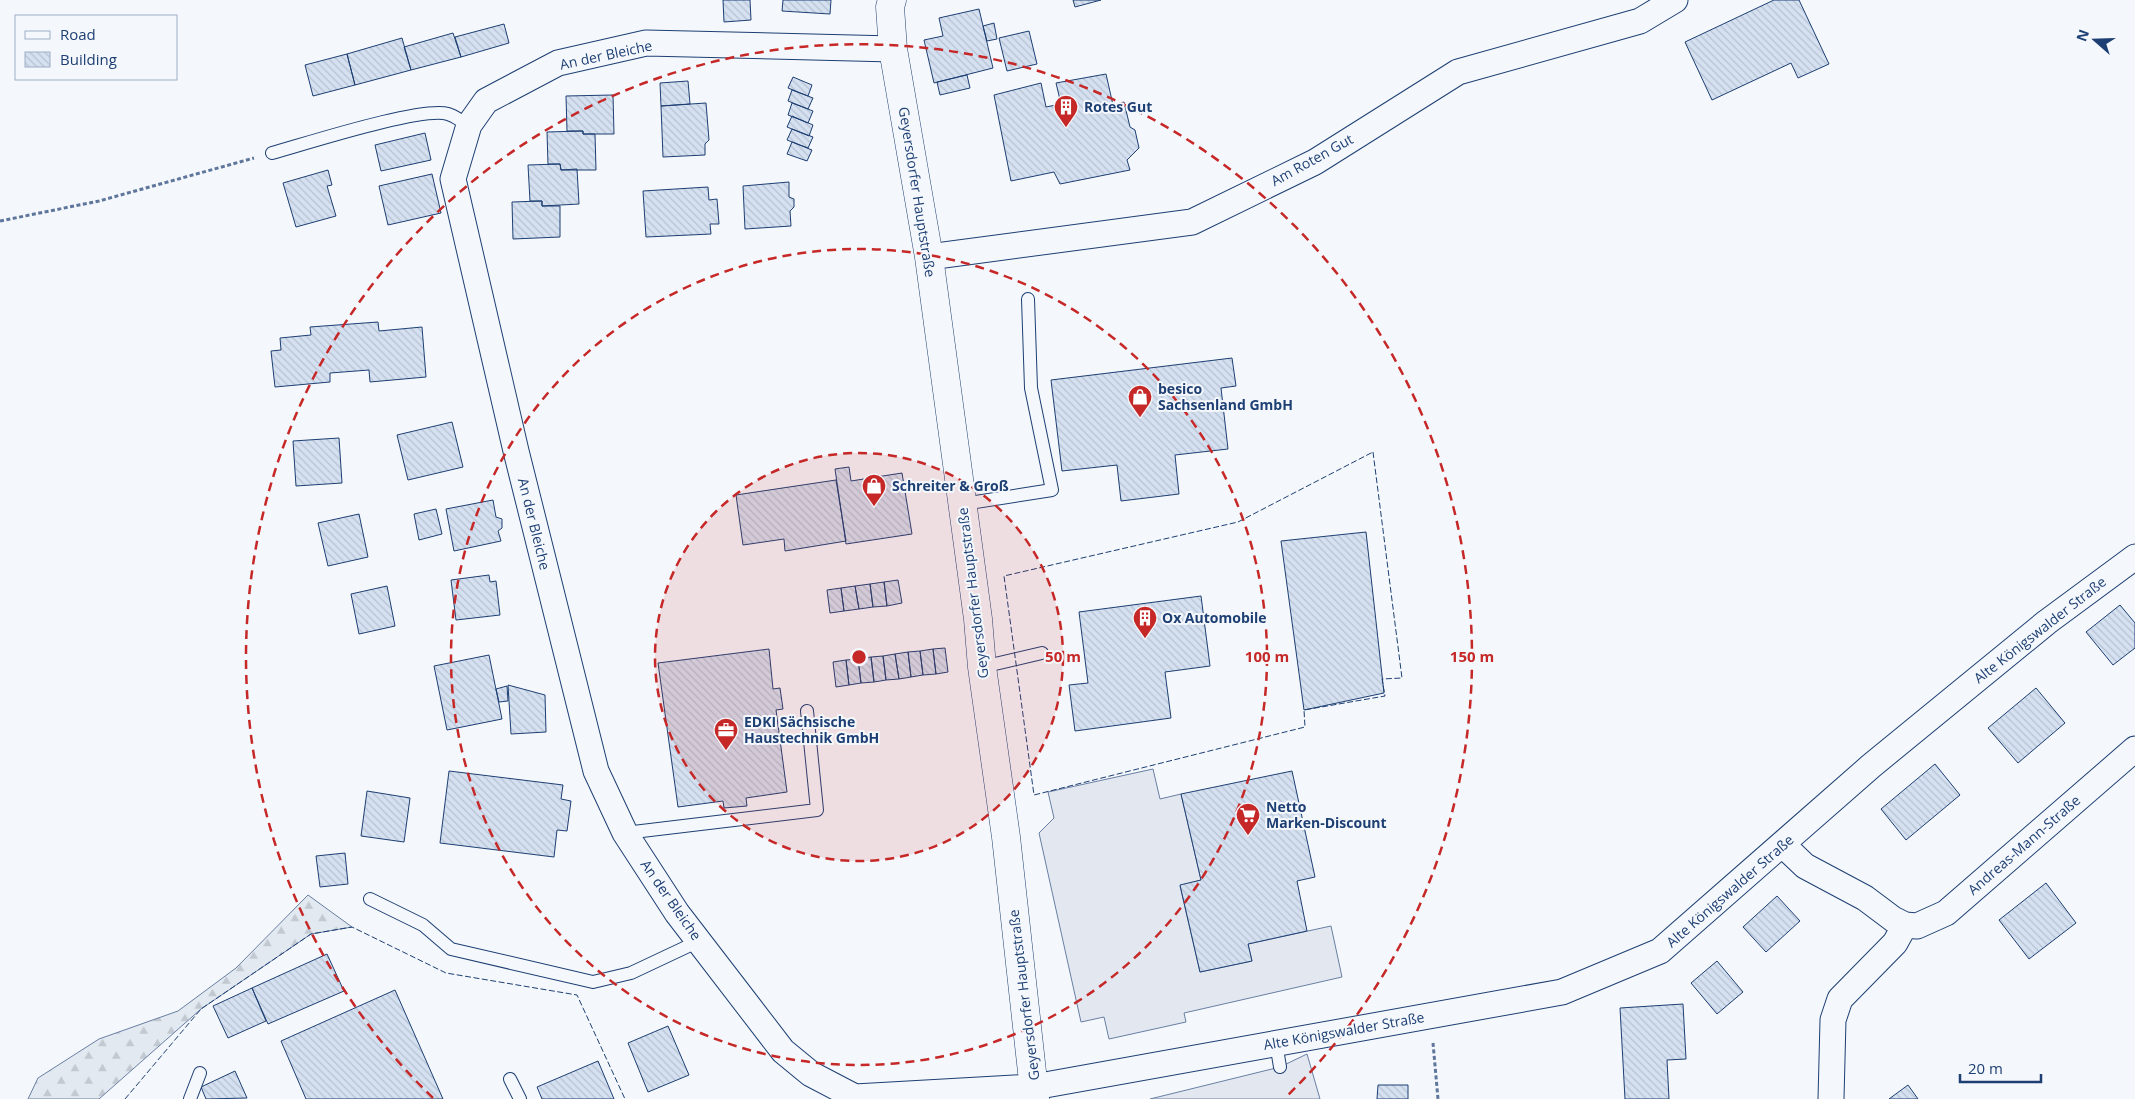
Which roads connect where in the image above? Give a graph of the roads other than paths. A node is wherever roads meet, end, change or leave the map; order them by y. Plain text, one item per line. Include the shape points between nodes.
1 (892, 0) edge
2 (1675, 0) edge
3 (893, 49) junction
4 (468, 125) junction
5 (272, 153) road end
6 (929, 257) junction
7 (1028, 299) dead end
8 (963, 504) junction
9 (2135, 557) edge
10 (1042, 654) dead end
11 (982, 667) junction
12 (806, 711) dead end
13 (2135, 749) edge
14 (625, 833) junction
15 (1783, 845) junction
16 (370, 900) dead end
17 (1905, 926) junction
18 (699, 941) junction
19 (200, 1074) dead end
20 (510, 1079) dead end
21 (1035, 1093) edge
22 (852, 1098) edge
23 (190, 1099) edge
24 (520, 1099) edge
25 (1832, 1099) edge

1 - 3 main road, Geyersdorfer Hauptstraße
2 - 6 street, Am Roten Gut via 1640,21 1458,72 1315,162 1192,222
3 - 4 street, An der Bleiche via 646,44 558,63 486,101
3 - 6 main road, Geyersdorfer Hauptstraße
4 - 5 lane via 448,114 426,114 384,122
4 - 14 street, An der Bleiche via 453,179 596,771
6 - 8 main road, Geyersdorfer Hauptstraße
7 - 8 lane via 1031,388 1052,490
8 - 11 main road, Geyersdorfer Hauptstraße
9 - 15 street, Alte Königswalder Straße via 2048,622 1871,766
10 - 11 lane
11 - 21 main road, Geyersdorfer Hauptstraße via 1006,838
12 - 14 lane via 817,810
13 - 17 street, Andreas-Mann-Straße via 1946,913 1917,926
14 - 18 street, An der Bleiche
15 - 17 street via 1805,866 1865,898
15 - 21 street, Alte Königswalder Straße via 1660,951 1562,992 1430,1014 1278,1055
16 - 18 lane via 423,925 450,949 593,982 631,973
17 - 25 street via 1895,943 1840,999 1832,1020
18 - 22 street, An der Bleiche via 783,1051 811,1074
19 - 23 lane
20 - 24 lane
21 - 22 street, An der Bleiche

